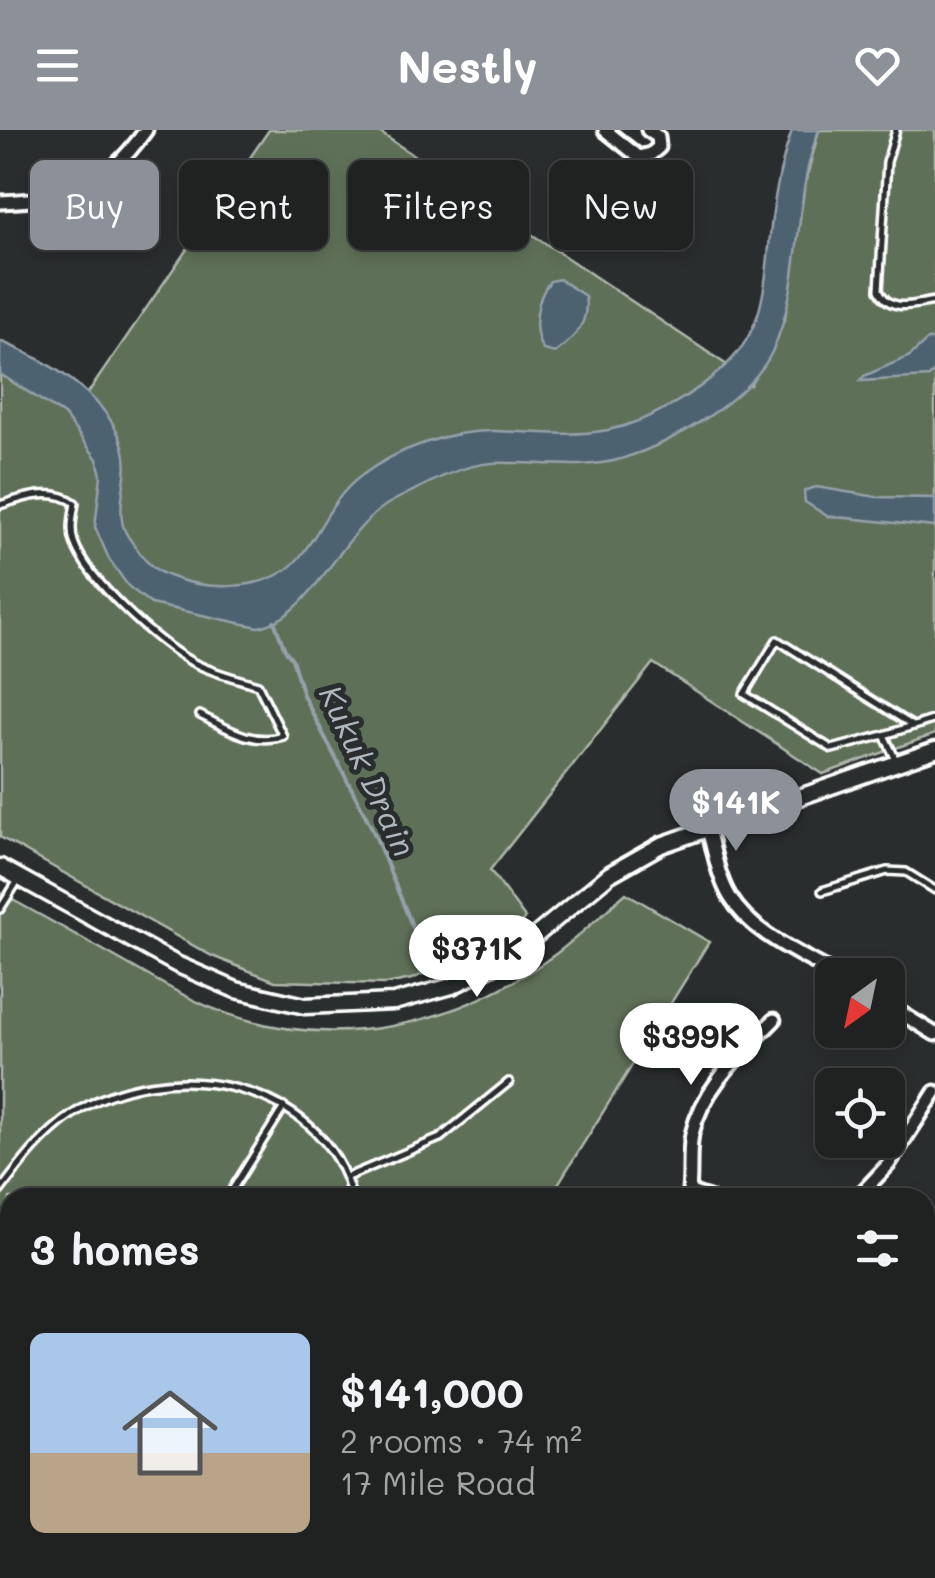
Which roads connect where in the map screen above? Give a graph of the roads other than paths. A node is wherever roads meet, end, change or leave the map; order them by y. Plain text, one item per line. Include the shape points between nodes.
1 (146, 130) edge
2 (605, 130) edge
3 (648, 130) edge
4 (896, 130) edge
5 (0, 202) edge
6 (935, 301) edge
7 (0, 505) edge
8 (200, 714) dead end
9 (935, 719) edge
10 (913, 726) junction
11 (884, 735) junction
12 (935, 750) edge
13 (898, 763) junction
14 (708, 829) junction
15 (2, 872) edge
16 (20, 878) junction
17 (935, 890) edge
18 (822, 891) dead end
19 (0, 909) edge
20 (815, 962) edge
21 (905, 1015) edge
22 (774, 1020) dead end
23 (935, 1034) edge
24 (510, 1082) dead end
25 (935, 1092) edge
26 (284, 1107) junction
27 (347, 1177) junction
28 (3, 1188) edge
29 (234, 1188) edge
30 (350, 1188) edge
31 (689, 1188) edge
32 (869, 1188) edge

1 - 5 street via 97,183
2 - 3 street via 640,157 659,147
4 - 6 lane via 886,162 879,290 898,306
7 - 8 lane via 40,495 64,496 74,504 74,545 109,591 174,651 210,671 258,685 283,736 245,737
9 - 10 lane
10 - 11 lane
10 - 11 lane via 777,640 744,694 832,749
11 - 13 lane
12 - 13 street
13 - 14 street
14 - 16 street via 636,857 524,946 471,978 424,996 367,1005 305,1006 236,990
14 - 20 street via 727,891 742,912
15 - 16 street
16 - 19 lane
17 - 18 lane via 906,872 887,871
21 - 23 street
22 - 31 street via 728,1067 696,1122
24 - 27 lane via 440,1138
25 - 32 street
26 - 27 lane via 318,1136
26 - 28 lane via 240,1089 173,1081 106,1096 46,1135
26 - 29 lane
27 - 30 lane

